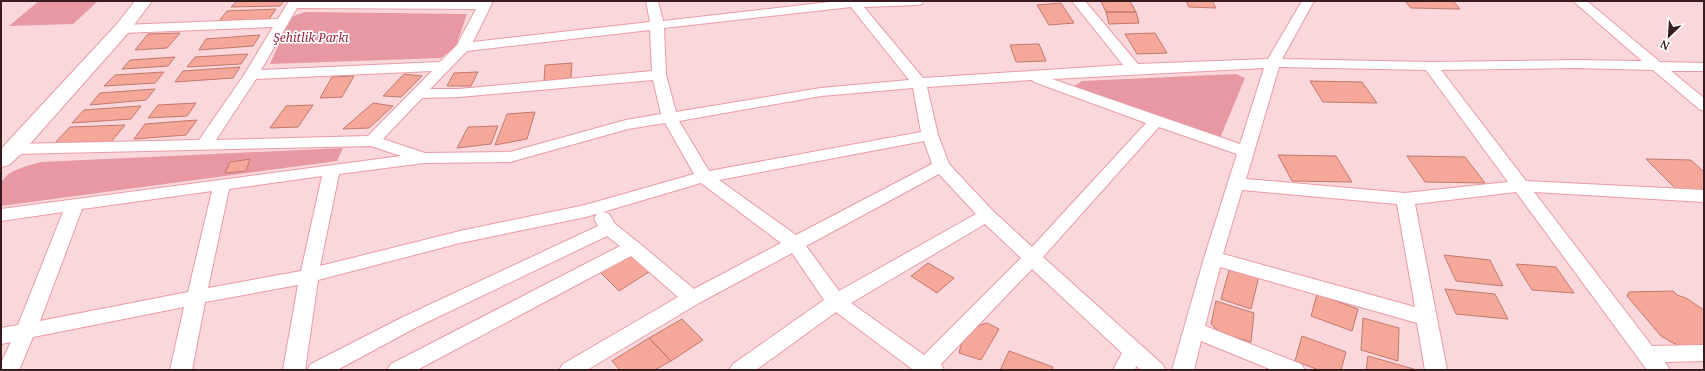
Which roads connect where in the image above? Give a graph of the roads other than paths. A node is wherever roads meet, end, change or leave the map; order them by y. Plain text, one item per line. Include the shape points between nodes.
1 (144, 1) edge
2 (652, 1) edge
3 (917, 1) edge
4 (1078, 1) edge
5 (1308, 1) edge
6 (1579, 1) edge
7 (854, 2) edge
8 (294, 3) edge
9 (486, 3) edge
10 (281, 23) junction
11 (657, 24) junction
12 (122, 29) junction
13 (463, 47) junction
14 (1273, 63) junction
15 (446, 66) junction
16 (1430, 66) junction
17 (1658, 67) junction
18 (1704, 67) edge
19 (1134, 69) junction
20 (251, 75) junction
21 (659, 75) junction
22 (1032, 76) junction
23 (919, 83) junction
24 (418, 94) junction
25 (1704, 106) edge
26 (668, 117) junction
27 (1156, 121) junction
28 (930, 135) junction
29 (372, 141) junction
30 (204, 145) junction
31 (1246, 152) junction
32 (7, 155) edge
33 (424, 158) junction
34 (941, 166) junction
35 (332, 170) junction
36 (704, 177) junction
37 (222, 184) junction
38 (1236, 184) junction
39 (1520, 186) junction
40 (1704, 196) edge
41 (1405, 199) junction
42 (75, 205) junction
43 (598, 207) junction
44 (987, 215) junction
45 (3, 219) edge
46 (608, 228) junction
47 (795, 244) junction
48 (633, 247) junction
49 (1032, 258) junction
50 (1213, 258) junction
51 (309, 276) junction
52 (196, 297) junction
53 (692, 298) junction
54 (836, 302) junction
55 (1427, 318) junction
56 (1193, 330) junction
57 (26, 331) junction
58 (1, 336) edge
59 (1133, 352) junction
60 (1704, 353) edge
61 (1653, 362) edge
62 (927, 369) edge
63 (8, 370) edge
64 (181, 370) edge
65 (294, 370) edge
66 (318, 370) edge
67 (398, 370) edge
68 (570, 370) edge
69 (740, 370) edge
70 (1124, 370) edge
71 (1155, 370) edge
72 (1183, 370) edge
73 (1294, 370) edge
74 (1436, 370) edge

1 - 12 street
2 - 11 street
3 - 7 street
4 - 19 street
5 - 14 street
6 - 17 street
7 - 11 street
7 - 23 street
8 - 9 street
8 - 10 street
9 - 13 street
10 - 12 street
10 - 20 street
11 - 13 street
11 - 21 street
12 - 32 street
13 - 15 street
14 - 16 street
14 - 19 street
14 - 31 street
15 - 20 street
15 - 24 street
16 - 17 street via 1576,64
16 - 39 street
17 - 18 street
17 - 25 street
19 - 22 street
20 - 30 street
21 - 24 street via 459,93
21 - 26 street
22 - 23 street
22 - 27 street
23 - 26 street via 821,92
23 - 28 street
24 - 29 street
26 - 33 street via 626,125 510,157
26 - 36 street
27 - 31 street
27 - 49 street
28 - 34 street
28 - 36 street
29 - 30 street
29 - 33 street
30 - 32 street
31 - 38 street
33 - 35 street
34 - 44 street
34 - 47 street
35 - 37 street
35 - 51 street
36 - 43 street
36 - 47 street
37 - 42 street
37 - 52 street
38 - 41 street
38 - 50 street
39 - 40 street
39 - 41 street
39 - 61 street
41 - 55 street
42 - 45 street
42 - 57 street
43 - 46 street
43 - 51 street via 460,237
44 - 49 street
44 - 54 street
46 - 48 street
46 - 66 street via 408,323
47 - 53 street
47 - 54 street
48 - 53 street
48 - 67 street
49 - 59 street
49 - 62 street
50 - 55 street
50 - 56 street
51 - 52 street
51 - 65 street
52 - 57 street
52 - 64 street
53 - 68 street
54 - 62 street
54 - 69 street
55 - 74 street
56 - 72 street
56 - 73 street
57 - 58 street
57 - 63 street
59 - 70 street
59 - 71 street
60 - 61 street

